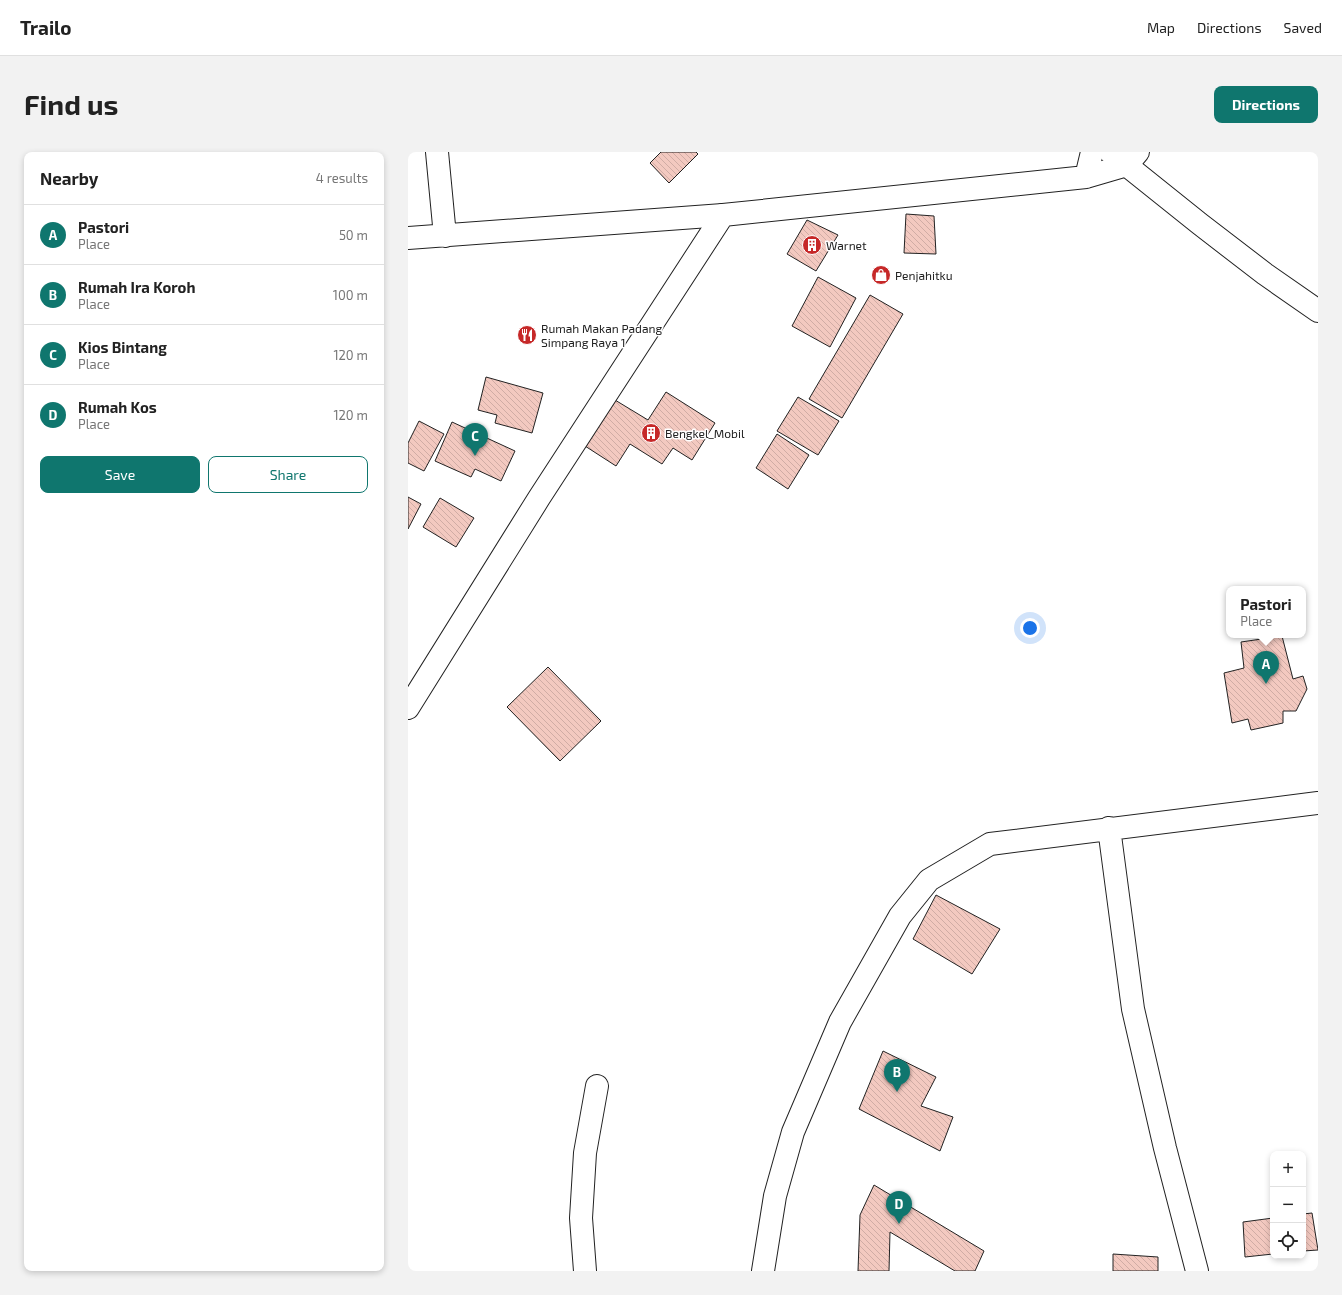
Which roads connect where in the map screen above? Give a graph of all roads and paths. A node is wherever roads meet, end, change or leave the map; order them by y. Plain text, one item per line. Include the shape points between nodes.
1 (437, 152) edge
2 (1092, 152) edge
3 (1125, 156) edge
4 (1086, 177) junction
5 (723, 215) junction
6 (445, 236) junction
7 (408, 238) edge
8 (1318, 311) edge
9 (408, 708) edge
10 (1318, 803) edge
11 (1109, 828) junction
12 (597, 1086) dead end
13 (585, 1271) edge
14 (763, 1271) edge
15 (1197, 1271) edge

1 - 6 main road
2 - 4 main road
3 - 4 main road
3 - 8 main road via 1200,224
4 - 5 main road
5 - 6 main road
5 - 9 main road via 539,498
6 - 7 main road
10 - 11 main road
11 - 14 main road via 990,844 929,880 900,916 840,1022 793,1132 775,1196
11 - 15 main road via 1133,1009
12 - 13 main road via 586,1153 581,1218

